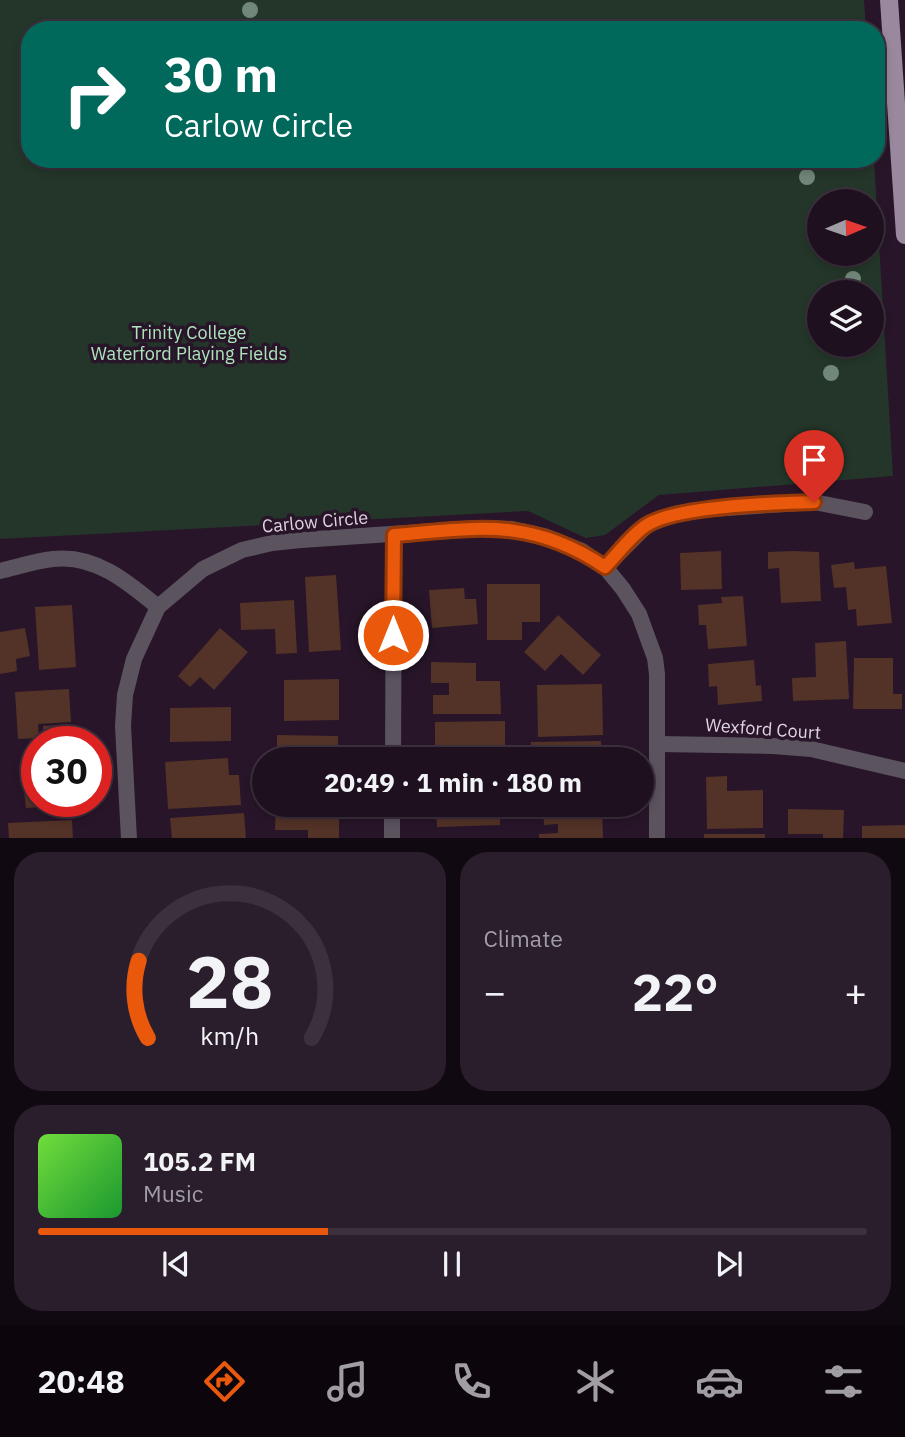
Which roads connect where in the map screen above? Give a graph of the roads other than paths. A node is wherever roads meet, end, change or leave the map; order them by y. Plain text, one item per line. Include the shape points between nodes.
1 (889, 0) edge
2 (905, 235) edge
3 (865, 512) dead end
4 (394, 535) junction
5 (605, 567) junction
6 (0, 571) edge
7 (158, 607) junction
8 (659, 744) junction
9 (393, 747) edge
10 (905, 771) edge
11 (392, 817) edge
12 (129, 838) edge
13 (392, 838) edge
14 (657, 838) edge

1 - 2 main road
3 - 5 street via 814,502 675,514 647,525
4 - 5 street, Carlow Circle via 512,529 559,541
4 - 7 street, Carlow Circle via 272,543 242,550 203,569
4 - 9 street
5 - 8 street, Carlow Circle via 639,614 649,639 657,674
6 - 7 street via 52,559 80,560 125,580
7 - 12 street, Carlow Circle via 134,659 125,695
8 - 10 street, Wexford Court via 803,749
8 - 14 street, Carlow Circle
11 - 13 street

